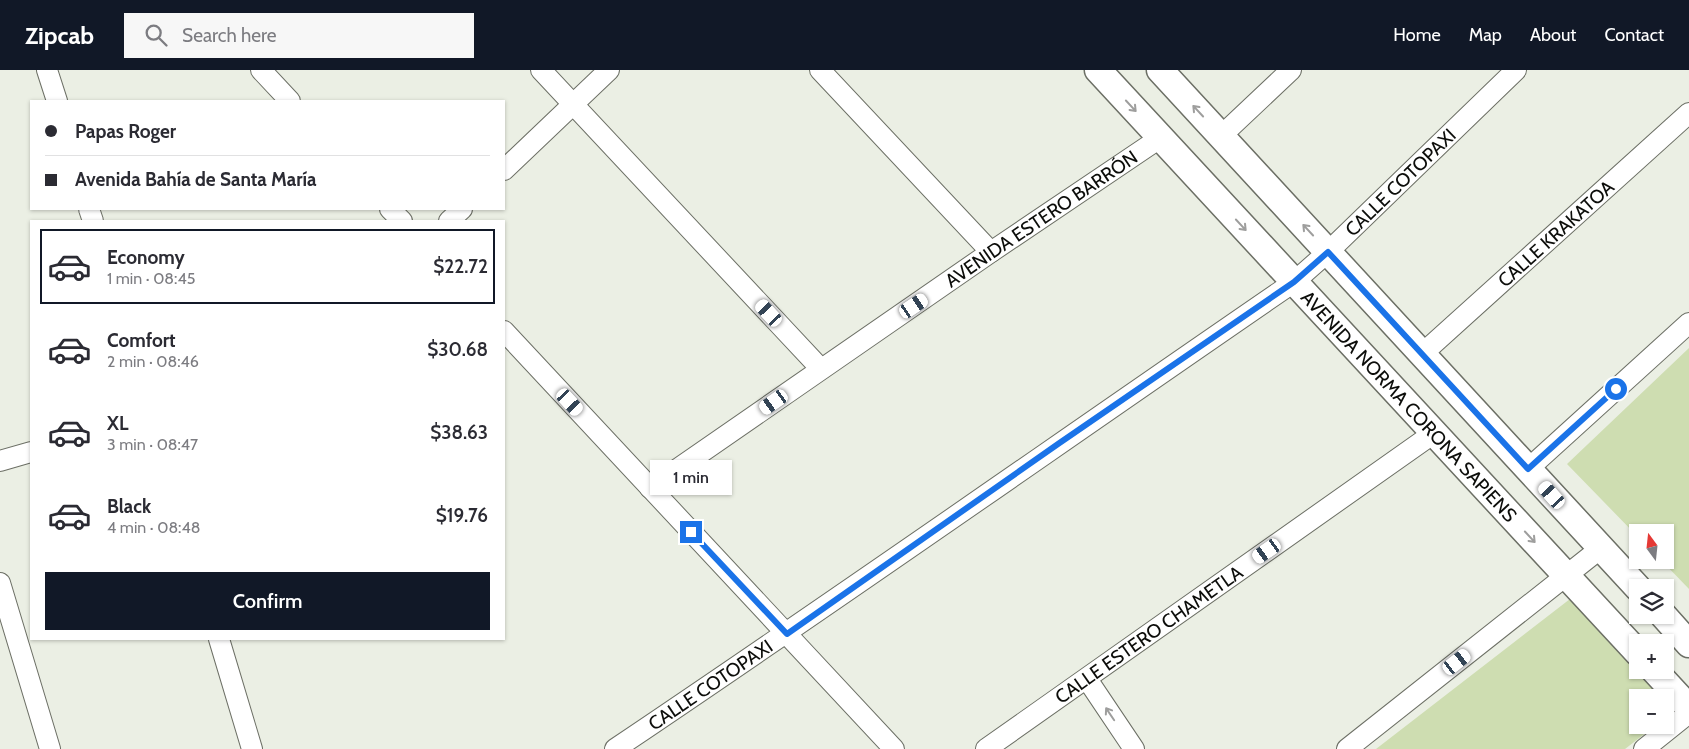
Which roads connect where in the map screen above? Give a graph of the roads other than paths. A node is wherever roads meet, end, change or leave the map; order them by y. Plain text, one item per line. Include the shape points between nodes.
1 (47, 70) edge
2 (261, 70) edge
3 (541, 70) edge
4 (609, 70) edge
5 (820, 70) edge
6 (1098, 70) edge
7 (1160, 70) edge
8 (1291, 70) edge
9 (1516, 70) edge
10 (56, 100) edge
11 (289, 100) edge
12 (573, 104) junction
13 (1689, 113) edge
14 (1221, 136) junction
15 (1160, 138) junction
16 (505, 169) edge
17 (391, 210) edge
18 (461, 210) edge
19 (401, 220) edge
20 (450, 220) edge
21 (991, 252) junction
22 (1328, 252) junction
23 (1294, 282) junction
24 (1689, 323) edge
25 (505, 331) edge
26 (1422, 354) junction
27 (821, 369) junction
28 (1434, 433) junction
29 (30, 452) edge
30 (0, 461) edge
31 (1528, 469) junction
32 (650, 488) junction
33 (1601, 548) junction
34 (1567, 576) junction
35 (1630, 579) edge
36 (0, 583) edge
37 (1671, 624) edge
38 (787, 634) junction
39 (219, 640) edge
40 (1629, 642) edge
41 (1689, 644) edge
42 (1662, 679) edge
43 (1087, 680) junction
44 (1689, 708) edge
45 (1689, 713) edge
46 (50, 749) edge
47 (252, 749) edge
48 (615, 749) edge
49 (894, 749) edge
50 (986, 749) edge
51 (1134, 749) edge
52 (1346, 749) edge
53 (1644, 749) edge

1 - 10 street
2 - 11 street
3 - 12 street
4 - 12 street
5 - 21 street
6 -> 15 street, AVENIDA NORMA CORONA SAPIENS
14 -> 7 street
8 - 14 street
9 - 22 street, CALLE COTOPAXI
12 - 16 street
12 - 27 street
13 - 26 street, CALLE KRAKATOA
22 -> 14 street
15 - 21 street, AVENIDA ESTERO BARRÓN
15 -> 23 street, AVENIDA NORMA CORONA SAPIENS
17 - 19 street
18 - 20 street
21 - 27 street, AVENIDA ESTERO BARRÓN
22 - 23 street, CALLE COTOPAXI
22 - 26 street
23 - 28 street, AVENIDA NORMA CORONA SAPIENS
23 - 38 street, CALLE COTOPAXI
24 - 31 street
25 - 32 street
26 - 31 street
27 - 32 street, AVENIDA ESTERO BARRÓN
28 -> 34 street, AVENIDA NORMA CORONA SAPIENS
28 - 43 street, CALLE ESTERO CHAMETLA
29 - 30 street
31 - 33 street
32 - 38 street
33 - 34 street
33 - 35 street
34 - 40 street, AVENIDA NORMA CORONA SAPIENS
34 - 52 street
36 - 46 street
37 - 41 street
38 - 48 street, CALLE COTOPAXI
38 - 49 street
39 - 47 street
42 - 44 street
43 - 50 street, CALLE ESTERO CHAMETLA
51 -> 43 street
45 - 53 street

